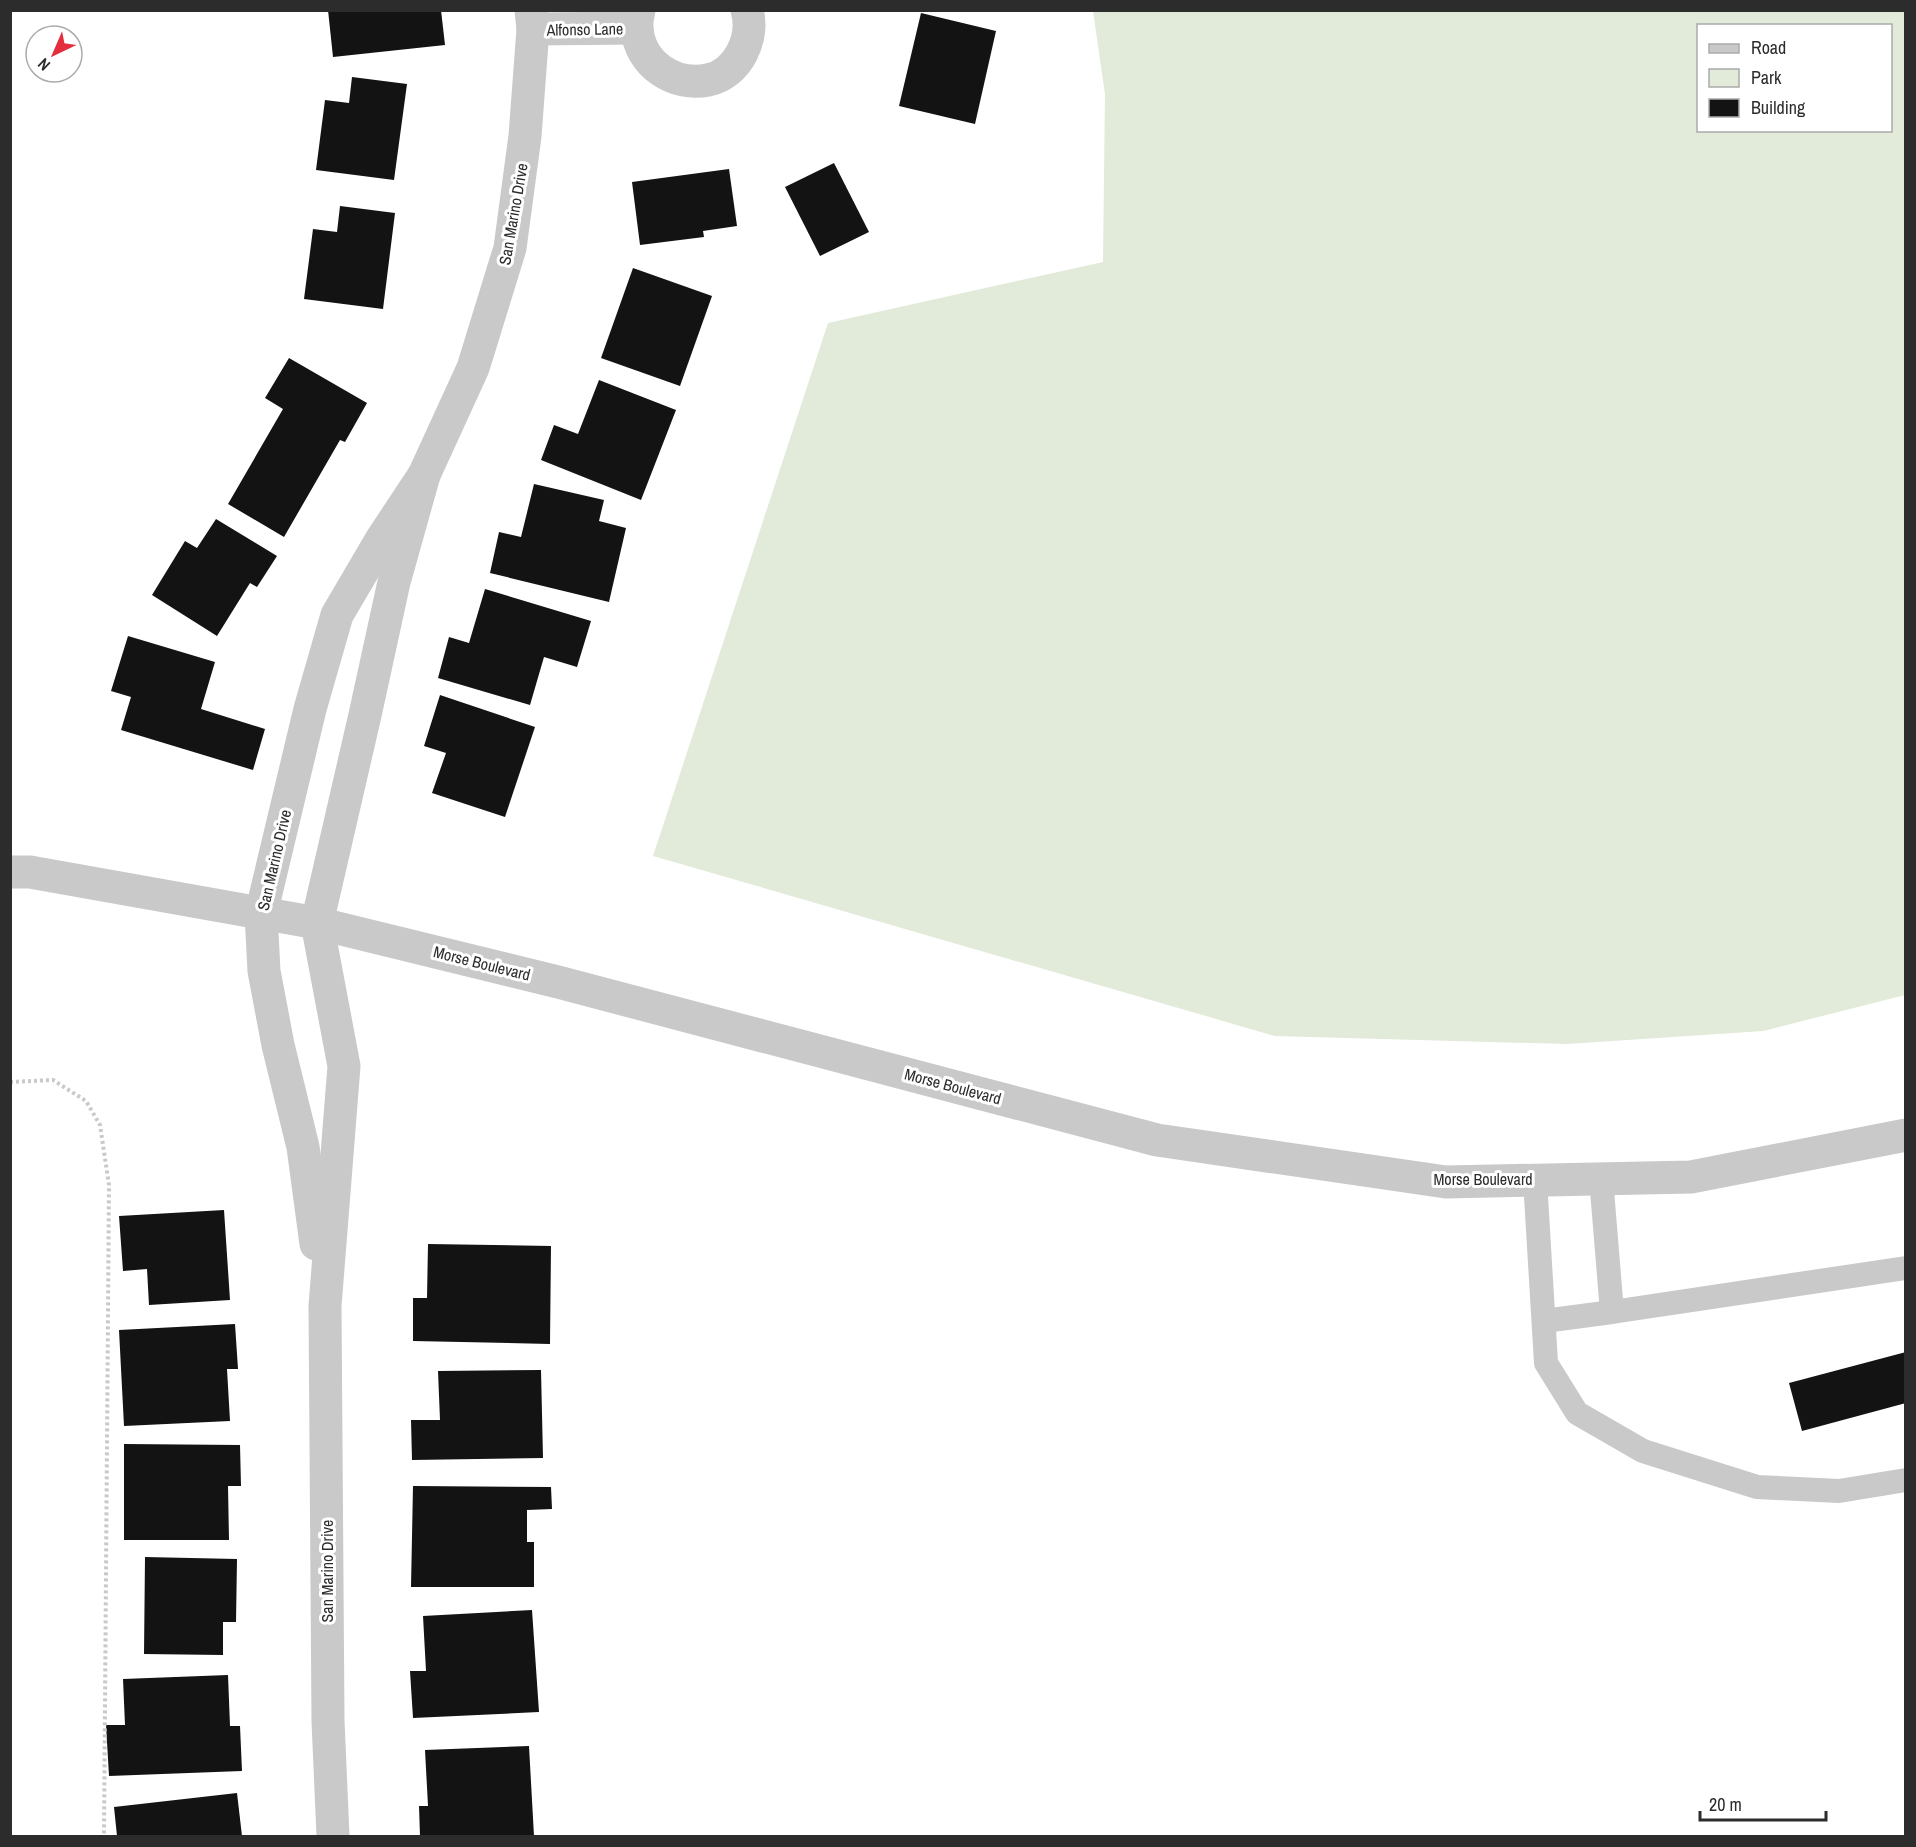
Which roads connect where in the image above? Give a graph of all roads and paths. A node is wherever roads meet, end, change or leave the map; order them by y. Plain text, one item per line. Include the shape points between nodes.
1 (747, 10) edge
2 (638, 19) edge
3 (532, 20) edge
4 (424, 475) junction
5 (10, 872) edge
6 (261, 914) junction
7 (317, 923) junction
8 (10, 1082) edge
9 (1905, 1136) edge
10 (1601, 1178) junction
11 (1536, 1180) junction
12 (1905, 1268) edge
13 (324, 1306) junction
14 (1612, 1312) junction
15 (1544, 1321) junction
16 (1905, 1480) edge
17 (104, 1836) edge
18 (333, 1836) edge

1 - 2 street, Alfonso Lane via 750,22 746,47 731,67 709,80 684,81 660,71 643,52
2 - 3 street, Alfonso Lane
3 - 4 street, San Marino Drive via 525,136 510,248 473,368
4 - 6 street, San Marino Drive via 337,615 310,709
4 - 7 street, San Marino Drive via 394,582
5 - 6 street, Morse Boulevard via 30,872
6 - 7 street, Morse Boulevard
6 - 13 street, San Marino Drive via 264,971 303,1147
7 - 11 street, Morse Boulevard via 558,982 1157,1140 1446,1182
7 - 13 street, San Marino Drive via 344,1066
8 - 17 path via 53,1080 86,1101 100,1125 109,1185
9 - 10 street, Morse Boulevard via 1691,1177
10 - 11 street, Morse Boulevard
10 - 14 lane
11 - 15 lane
12 - 14 lane
13 - 18 street, San Marino Drive via 328,1721
14 - 15 lane
15 - 16 lane via 1546,1363 1577,1413 1644,1451 1757,1486 1839,1491

